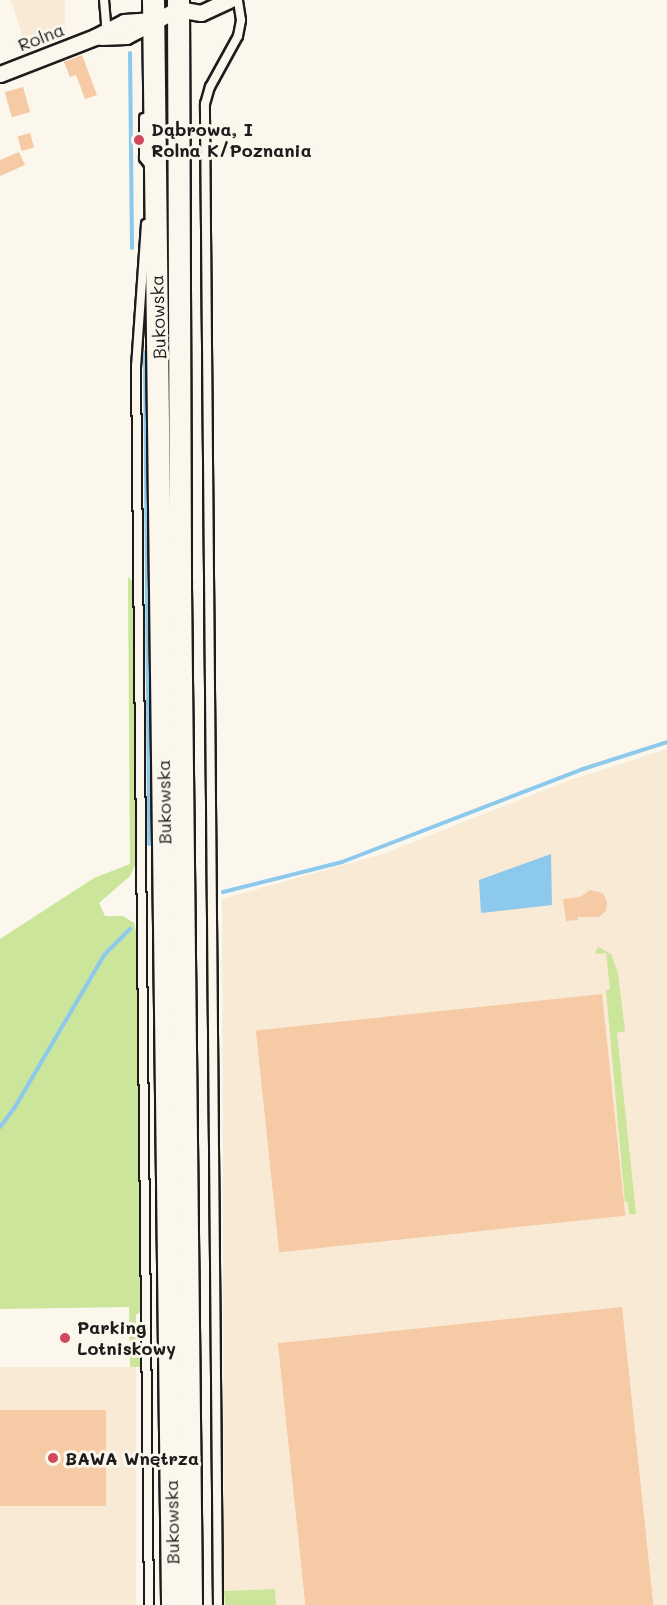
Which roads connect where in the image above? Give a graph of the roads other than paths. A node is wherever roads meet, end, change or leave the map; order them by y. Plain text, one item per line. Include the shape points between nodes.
1 (105, 0) edge
2 (229, 0) edge
3 (238, 0) edge
4 (180, 3) edge
5 (153, 10) edge
6 (111, 33) junction
7 (0, 74) edge
8 (155, 172) junction
9 (149, 1605) edge
10 (172, 1605) edge
11 (191, 1605) edge
12 (218, 1605) edge

1 - 6 lane via 106,24
2 - 4 street via 201,13
3 - 12 lane via 238,36 205,104
4 - 5 street, Rolna
4 - 11 main road, Bukowska via 180,586
5 - 6 street, Rolna via 134,33
5 - 8 main road, Bukowska
6 - 7 street, Rolna
8 - 9 lane via 147,205 136,366
8 - 10 main road, Bukowska

